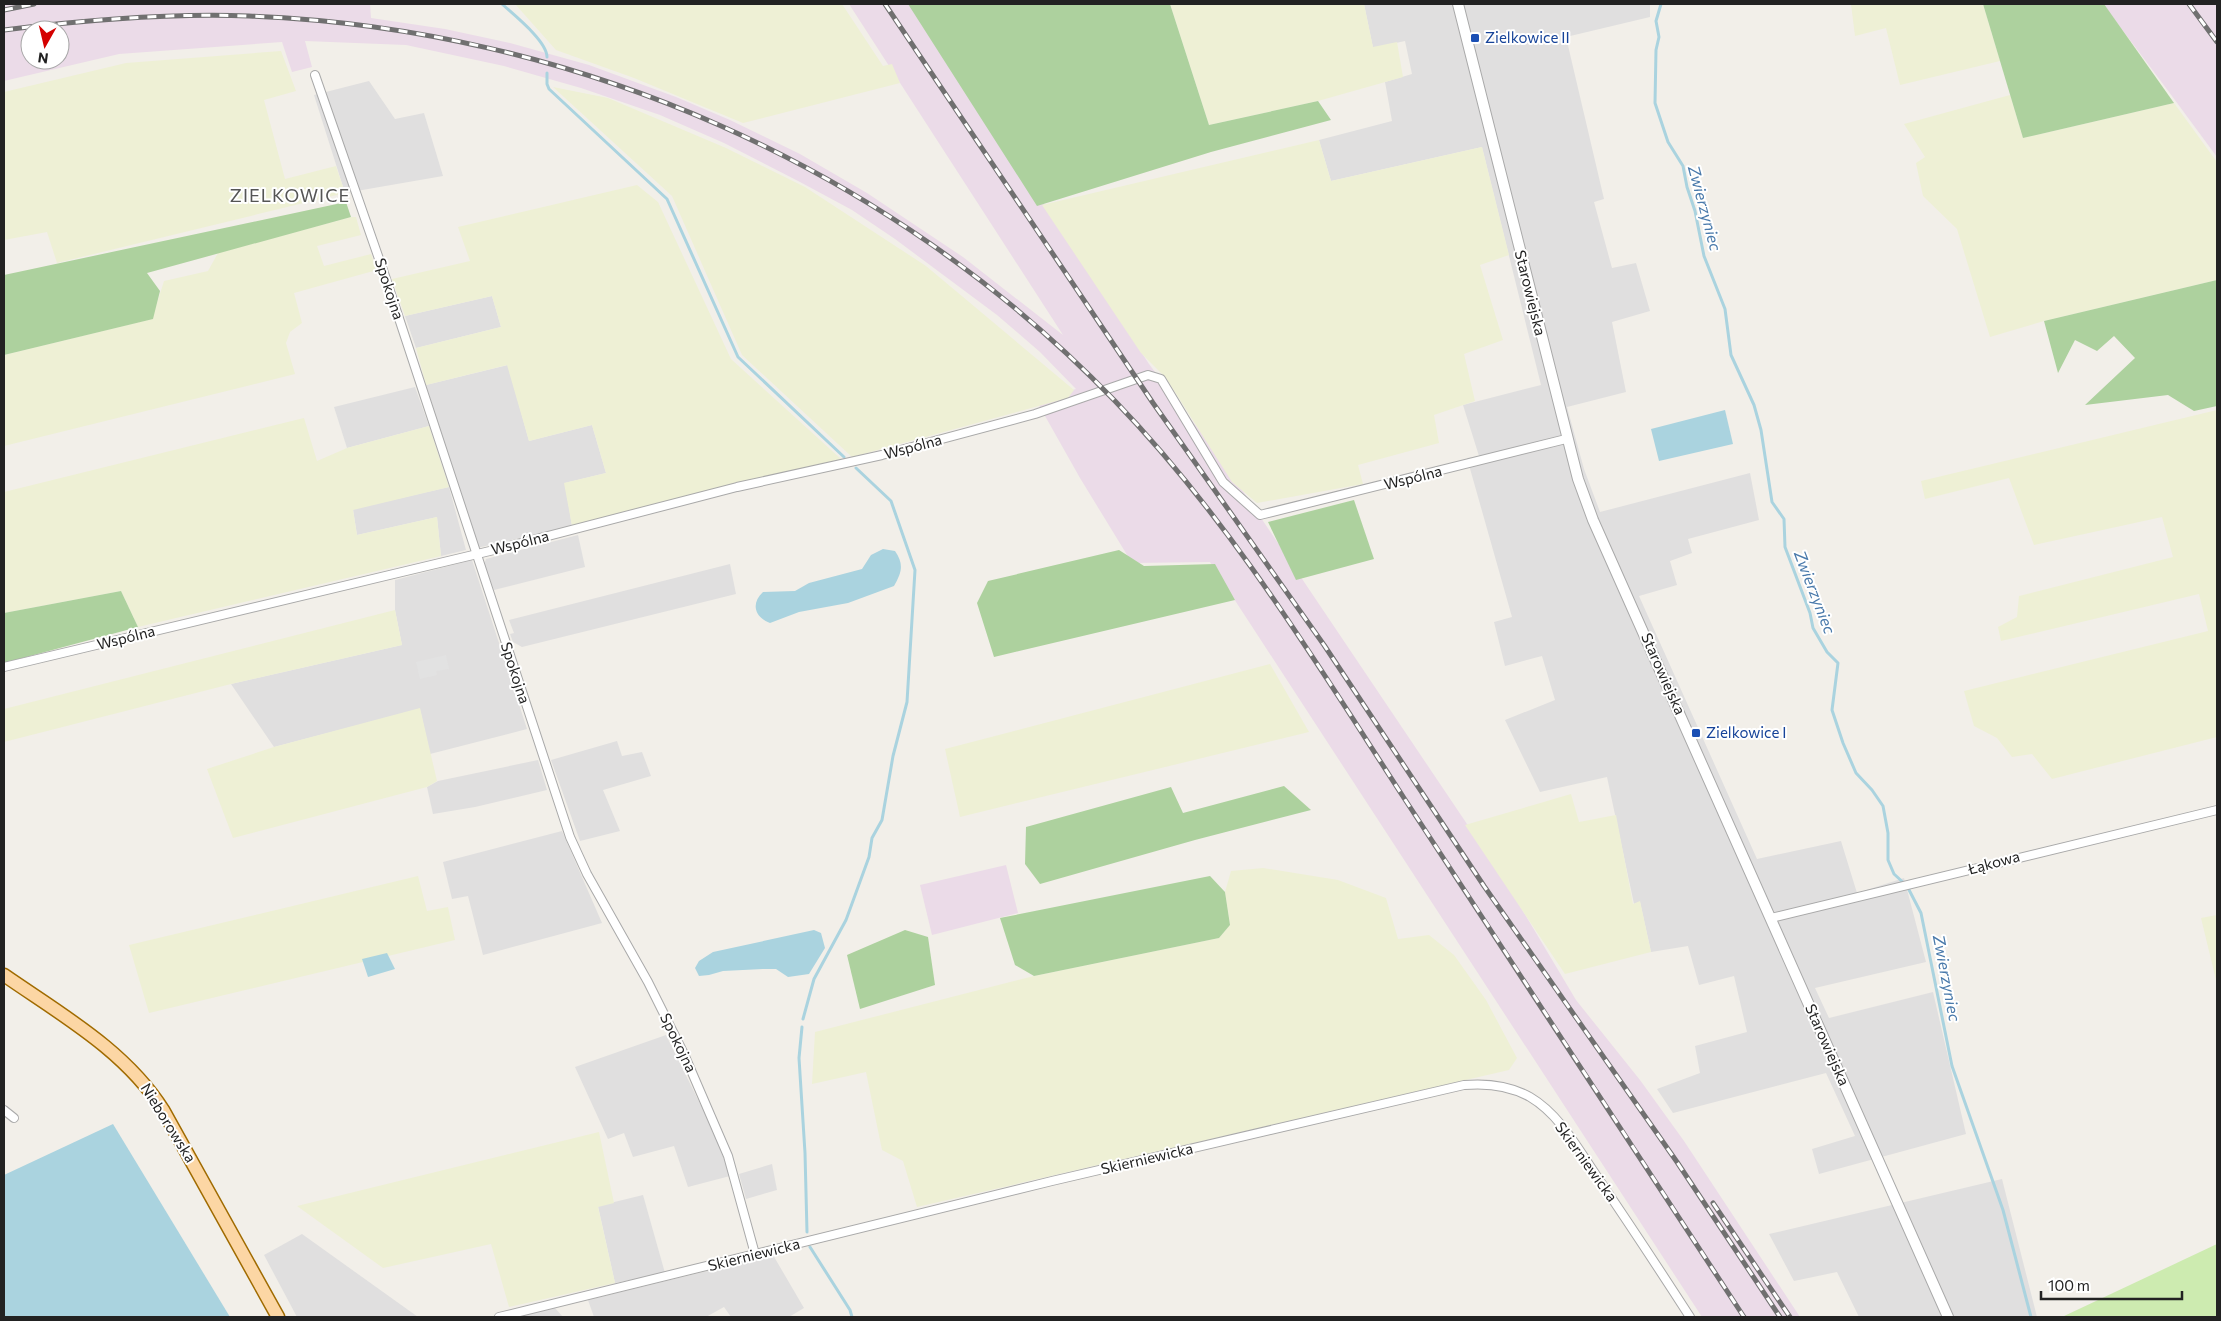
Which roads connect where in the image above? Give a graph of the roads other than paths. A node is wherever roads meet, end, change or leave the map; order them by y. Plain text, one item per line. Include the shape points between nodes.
1 (1458, 4) edge
2 (315, 75) dead end
3 (1566, 439) junction
4 (476, 554) junction
5 (4, 667) edge
6 (2217, 810) edge
7 (1770, 918) junction
8 (4, 975) edge
9 (4, 1110) edge
10 (14, 1118) dead end
11 (755, 1254) junction
12 (278, 1317) edge
13 (499, 1317) edge
14 (1690, 1317) edge
15 (1948, 1317) edge

1 - 3 street, Starowiejska
2 - 4 street, Spokojna
3 - 4 street, Wspólna via 1260,515 1223,482 1161,379 1145,375 1034,414 882,455 737,487
3 - 7 street, Starowiejska via 1593,520
4 - 5 street, Wspólna
4 - 11 street, Spokojna via 570,837 684,1054 728,1156
6 - 7 street, Łąkowa
7 - 15 street, Starowiejska
8 - 12 main road, Nieborowska via 110,1050 145,1084 163,1110
9 - 10 street
11 - 13 street, Skierniewicka
11 - 14 street, Skierniewicka via 1454,1087 1486,1084 1512,1089 1530,1098 1563,1127

